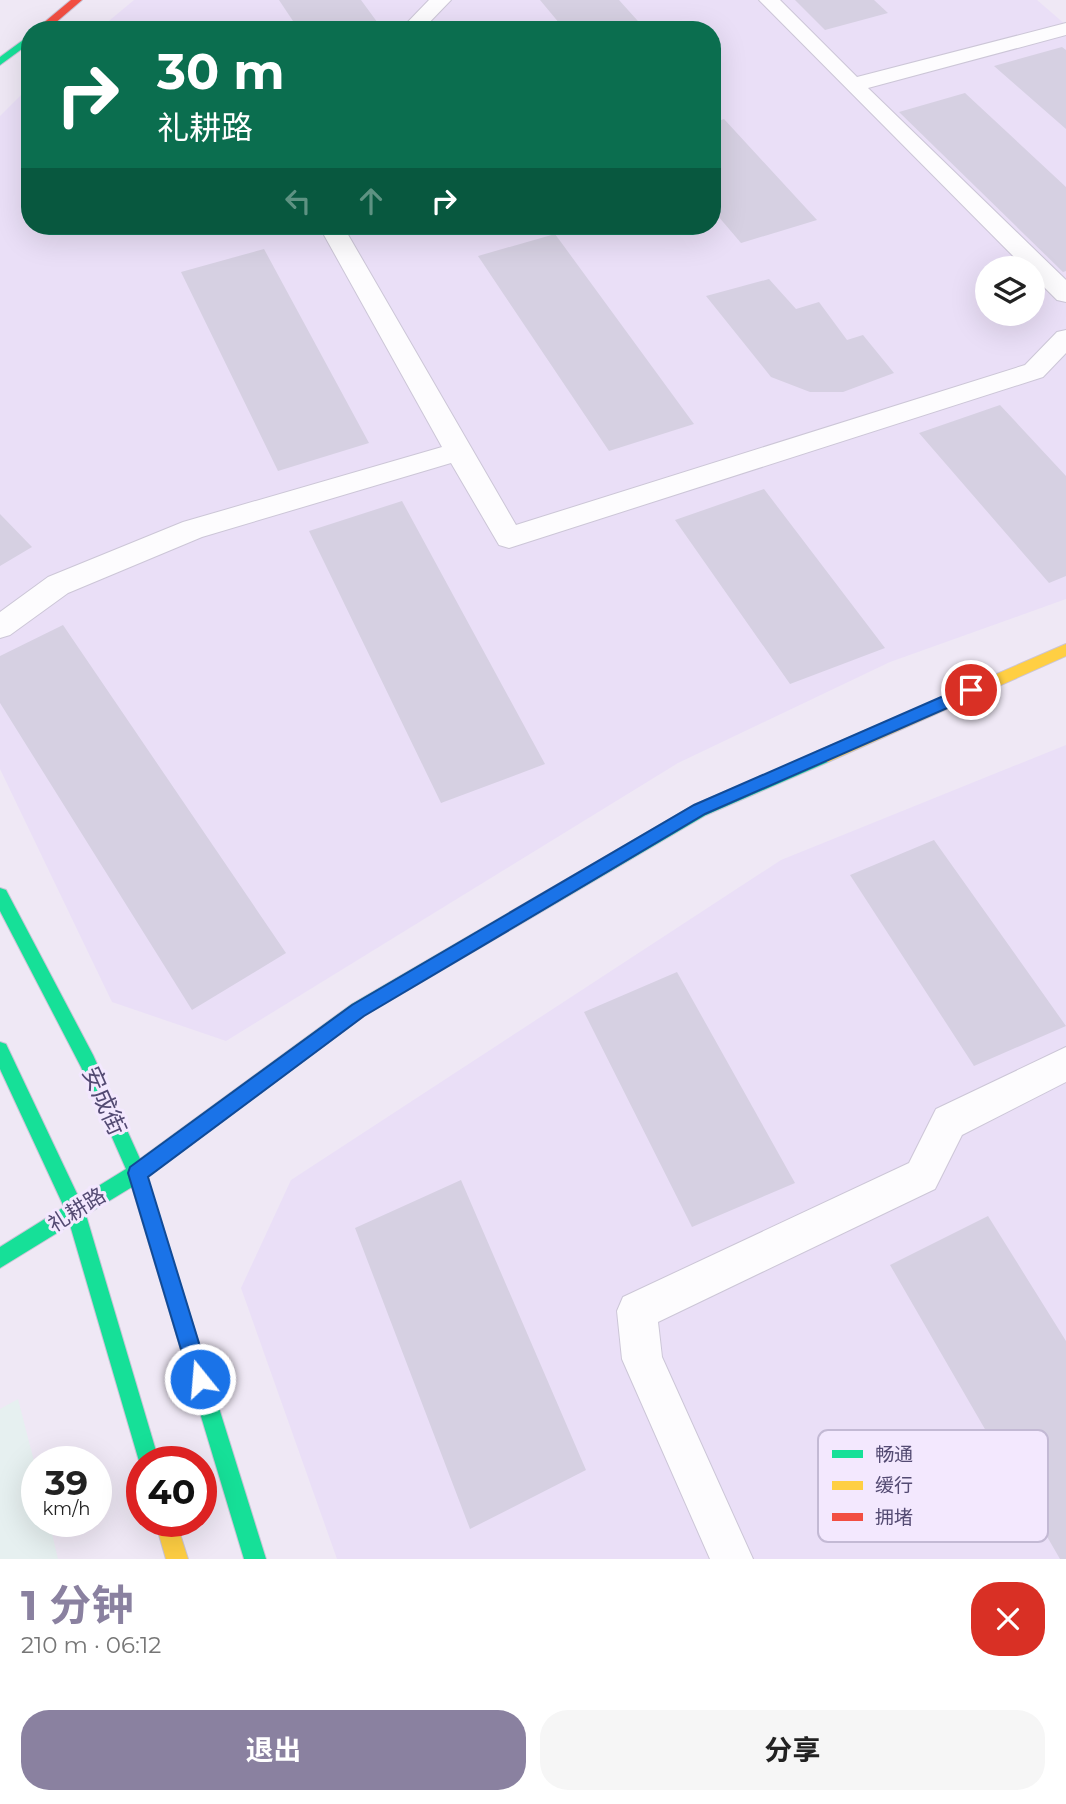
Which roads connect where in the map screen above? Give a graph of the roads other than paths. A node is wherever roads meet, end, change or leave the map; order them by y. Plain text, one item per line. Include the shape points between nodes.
1 (77, 0) edge
2 (441, 0) edge
3 (769, 0) edge
4 (51, 21) edge
5 (419, 21) edge
6 (1066, 29) edge
7 (21, 45) edge
8 (0, 62) edge
9 (853, 85) junction
10 (336, 235) edge
11 (1066, 294) edge
12 (1066, 338) edge
13 (458, 452) junction
14 (0, 627) edge
15 (1066, 650) edge
16 (0, 895) edge
17 (0, 1050) edge
18 (1066, 1064) edge
19 (137, 1173) junction
20 (76, 1212) junction
21 (0, 1258) edge
22 (145, 1446) edge
23 (171, 1537) edge
24 (177, 1559) edge
25 (255, 1559) edge
26 (732, 1559) edge

1 - 4 street
2 - 5 street
3 - 9 street
6 - 9 street
7 - 8 street
9 - 11 street
10 - 13 street
12 - 13 street via 1034,372 509,538
13 - 14 street via 192,529 58,585
15 - 19 street, 礼耕路 via 700,810 358,1010
16 - 19 street, 安成街 via 87,1061
17 - 20 street
18 - 26 street via 949,1122 922,1176 637,1311 642,1359
19 - 20 street, 礼耕路
19 - 25 street, 安成街
20 - 21 street, 礼耕路
20 - 22 street
23 - 24 street

